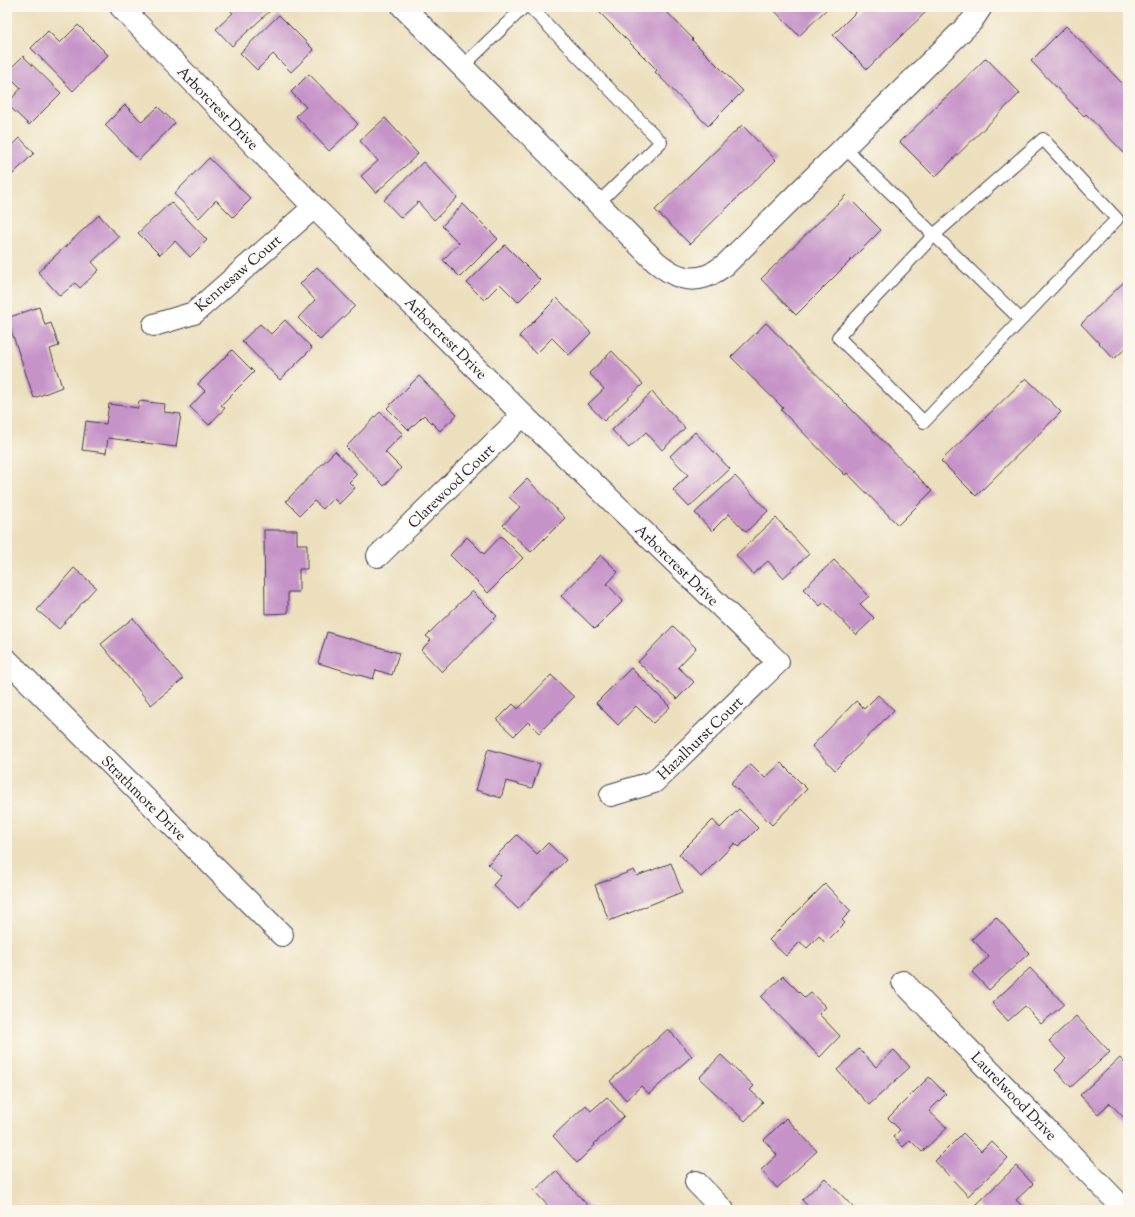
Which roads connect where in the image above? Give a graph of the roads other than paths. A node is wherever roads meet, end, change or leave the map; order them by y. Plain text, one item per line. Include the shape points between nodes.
1 (121, 7) edge
2 (403, 7) edge
3 (524, 7) edge
4 (530, 7) edge
5 (981, 7) edge
6 (462, 67) junction
7 (844, 147) junction
8 (597, 204) junction
9 (314, 207) junction
10 (934, 235) junction
11 (1021, 320) junction
12 (154, 325) dead end
13 (523, 415) junction
14 (378, 556) dead end
15 (7, 660) edge
16 (778, 662) joint
17 (611, 795) dead end
18 (282, 935) dead end
19 (903, 982) dead end
20 (696, 1182) dead end
21 (1114, 1206) edge
22 (723, 1210) edge

1 - 9 street, Arborcrest Drive
2 - 6 street
3 - 6 lane
4 - 8 lane via 661,142
5 - 7 street via 971,22
6 - 8 street
7 - 8 street via 725,265 709,275 693,279 668,273
7 - 10 lane
9 - 12 street, Kennesaw Court via 194,313
9 - 13 street, Arborcrest Drive
10 - 11 lane
10 - 11 lane via 1042,139 1117,219
10 - 11 lane via 838,338 924,422
13 - 14 street, Clarewood Court
13 - 16 street, Arborcrest Drive
15 - 18 street, Strathmore Drive
16 - 17 street, Hazalhurst Court via 654,782
19 - 21 street, Laurelwood Drive
20 - 22 street

